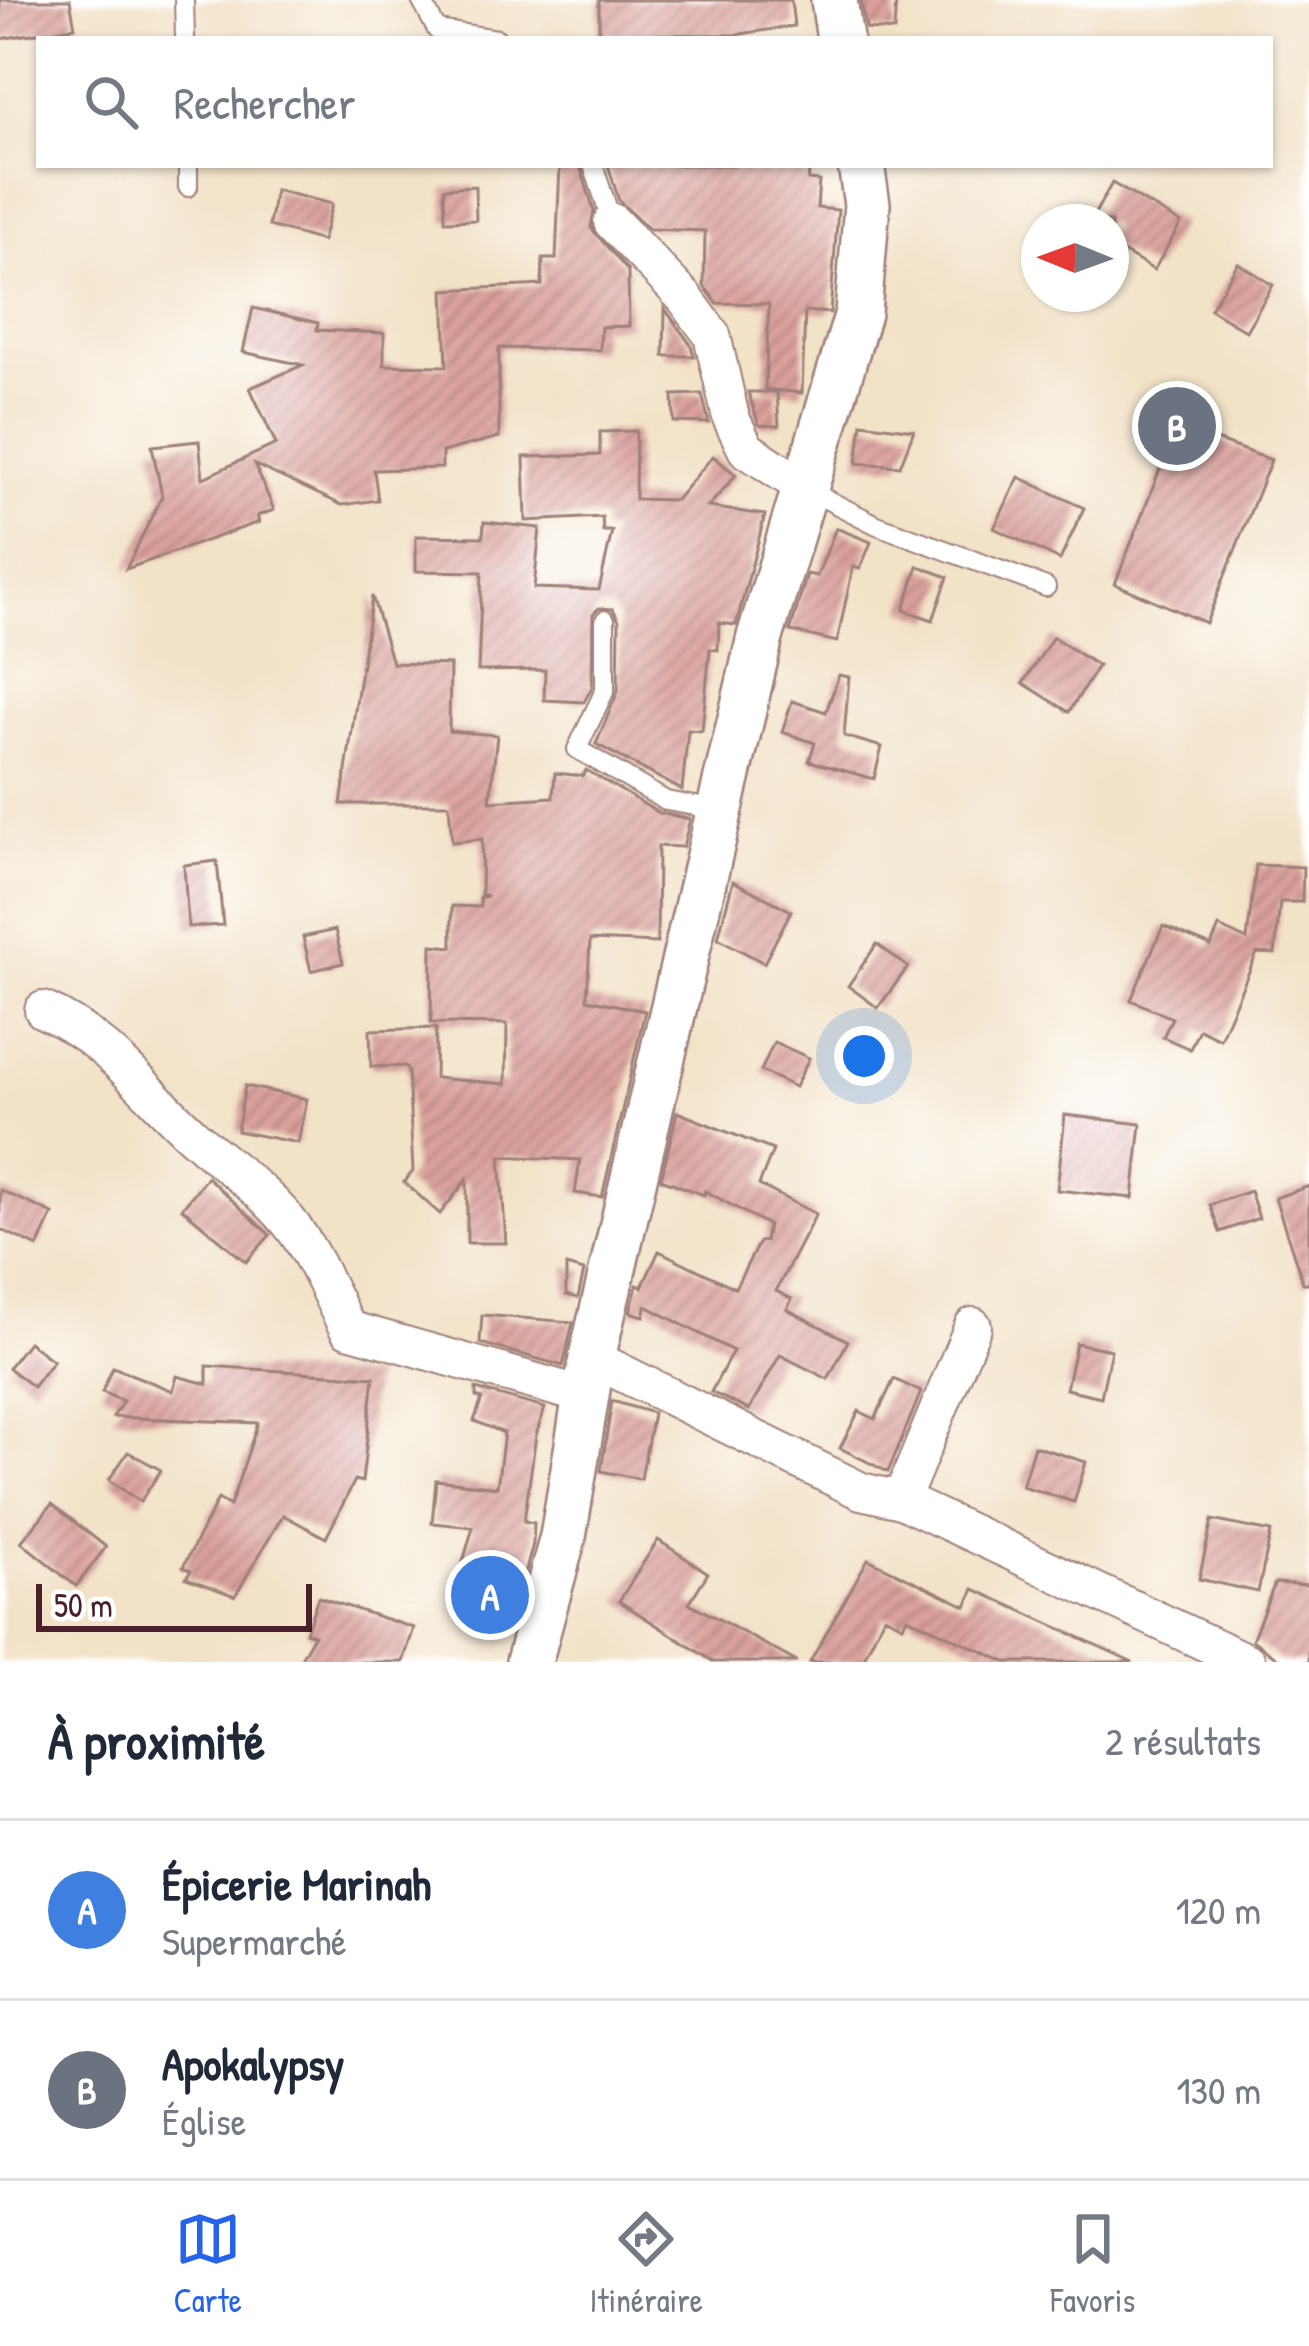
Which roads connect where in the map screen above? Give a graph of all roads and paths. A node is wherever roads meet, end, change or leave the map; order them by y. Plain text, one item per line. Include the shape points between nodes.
1 (184, 0) edge
2 (421, 0) edge
3 (834, 0) edge
4 (185, 36) edge
5 (474, 36) edge
6 (840, 36) edge
7 (188, 168) edge
8 (593, 168) edge
9 (862, 168) edge
10 (188, 187) dead end
11 (612, 222) joint
12 (808, 490) junction
13 (1046, 587) dead end
14 (605, 620) dead end
15 (724, 811) junction
16 (44, 1010) dead end
17 (973, 1326) dead end
18 (589, 1377) junction
19 (901, 1499) junction
20 (530, 1662) edge
21 (1247, 1662) edge

1 - 4 lane
2 - 5 lane via 436,31
3 - 6 street
7 - 10 lane
8 - 11 lane
9 - 12 street via 868,204 858,313
11 - 12 street via 712,335 746,449
12 - 13 lane via 877,525
12 - 15 street via 760,637
14 - 15 lane via 604,690 578,749 666,802
15 - 18 street
16 - 18 street via 118,1059 197,1140 263,1192 297,1233 348,1329
17 - 19 street
18 - 19 street via 861,1491
18 - 20 street via 563,1538
19 - 21 street

